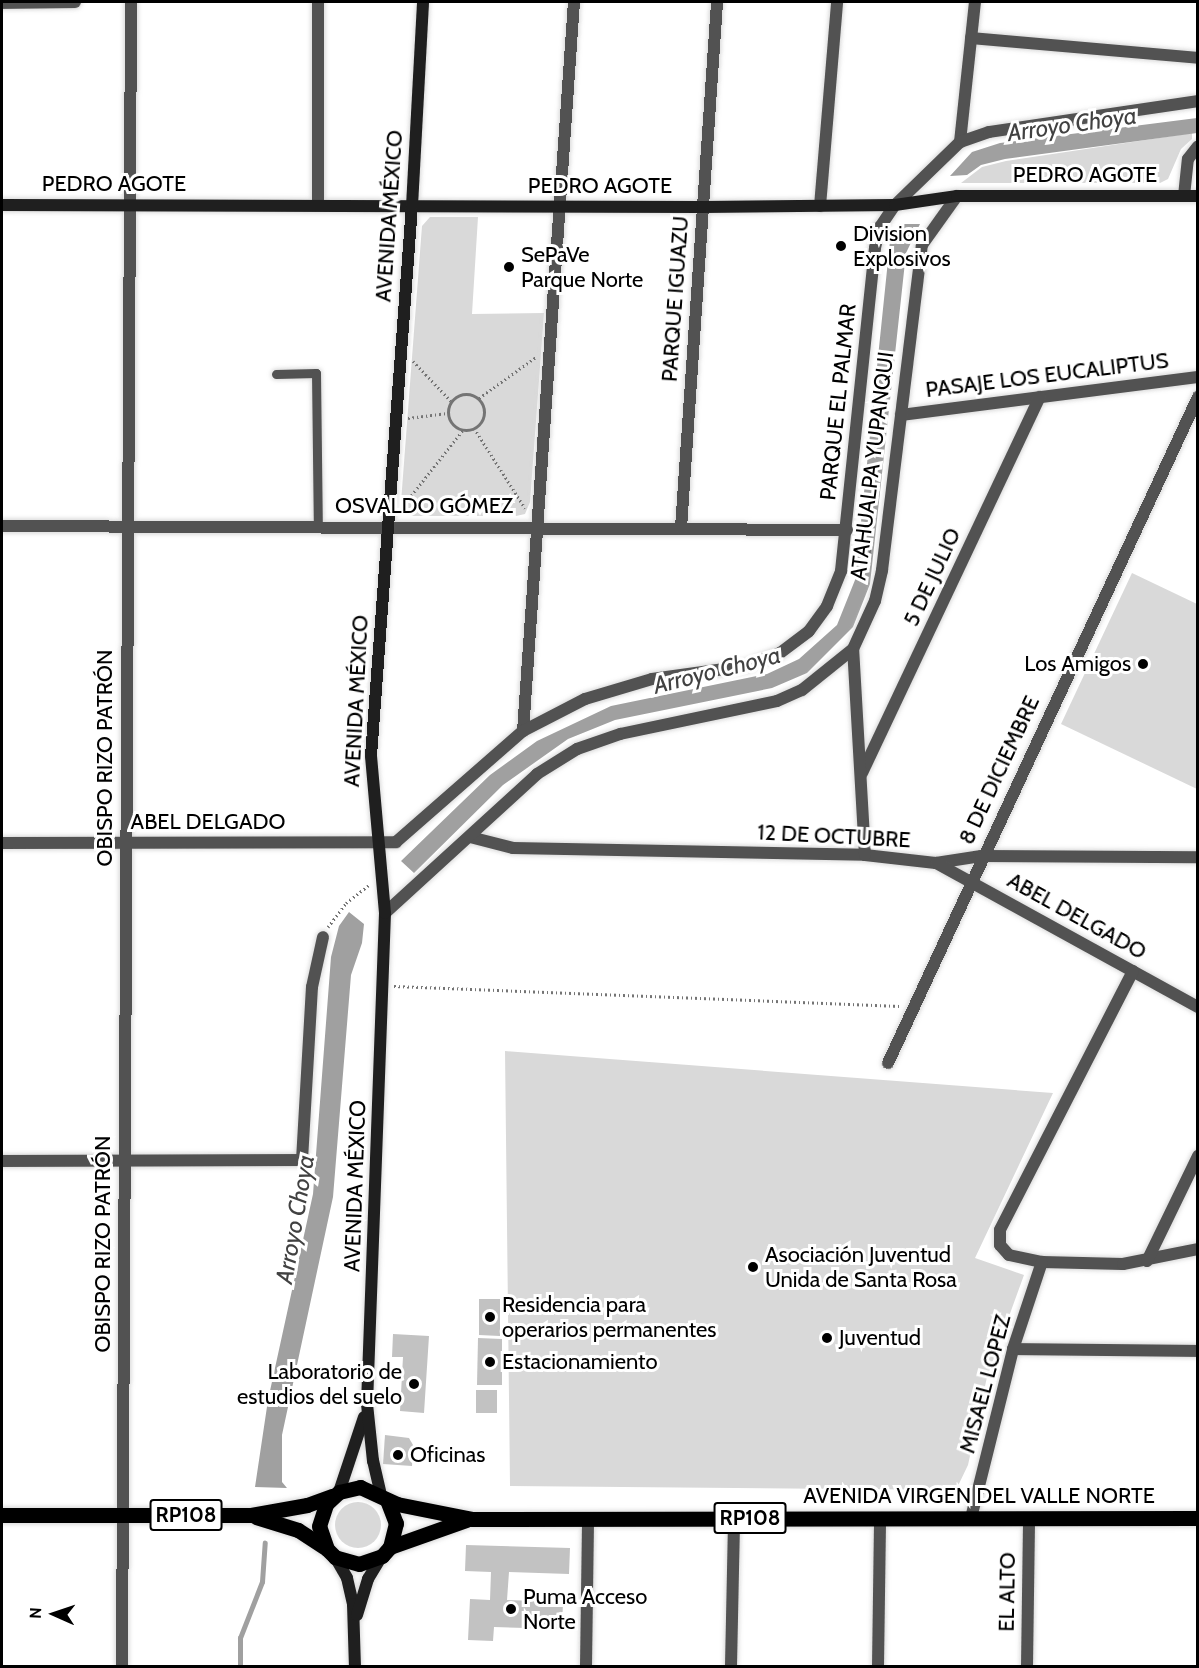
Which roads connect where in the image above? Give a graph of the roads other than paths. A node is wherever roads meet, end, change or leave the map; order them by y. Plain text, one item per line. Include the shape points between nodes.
1 (75, 2) edge
2 (131, 2) edge
3 (318, 2) edge
4 (423, 2) edge
5 (574, 2) edge
6 (717, 2) edge
7 (837, 2) edge
8 (975, 2) edge
9 (2, 3) edge
10 (971, 38) junction
11 (1197, 58) edge
12 (1197, 101) edge
13 (960, 142) junction
14 (1197, 146) edge
15 (957, 196) junction
16 (1184, 196) junction
17 (1197, 196) edge
18 (129, 204) junction
19 (2, 205) edge
20 (318, 205) junction
21 (895, 205) junction
22 (412, 206) junction
23 (820, 206) junction
24 (560, 207) junction
25 (703, 207) junction
26 (276, 374) dead end
27 (1197, 377) edge
28 (1197, 397) edge
29 (1040, 398) junction
30 (901, 415) junction
31 (2, 526) edge
32 (127, 526) junction
33 (318, 526) junction
34 (387, 526) junction
35 (537, 528) junction
36 (681, 528) junction
37 (847, 530) junction
38 (853, 649) junction
39 (523, 731) junction
40 (862, 774) junction
41 (470, 837) junction
42 (2, 843) edge
43 (125, 843) junction
44 (378, 843) junction
45 (865, 855) junction
46 (981, 856) junction
47 (1197, 857) edge
48 (936, 863) junction
49 (973, 882) junction
50 (385, 912) junction
51 (323, 937) road end
52 (1133, 971) junction
53 (1197, 1007) edge
54 (888, 1063) dead end
55 (1197, 1156) edge
56 (2, 1161) edge
57 (124, 1161) junction
58 (1197, 1250) edge
59 (1147, 1261) junction
60 (1042, 1262) junction
61 (1013, 1349) junction
62 (1197, 1351) edge
63 (367, 1404) junction
64 (336, 1493) junction
65 (384, 1497) junction
66 (2, 1515) edge
67 (122, 1515) junction
68 (251, 1515) junction
69 (734, 1518) junction
70 (880, 1518) junction
71 (971, 1518) junction
72 (1029, 1518) junction
73 (1197, 1518) edge
74 (472, 1519) junction
75 (588, 1519) junction
76 (386, 1551) junction
77 (331, 1553) junction
78 (355, 1622) junction
79 (122, 1666) edge
80 (355, 1666) edge
81 (586, 1666) edge
82 (731, 1666) edge
83 (878, 1666) edge
84 (1027, 1666) edge

1 - 9 street
2 - 18 street, OBISPO RIZO PATRÓN
3 - 20 street
4 - 22 main road, AVENIDA MÉXICO
5 - 24 street
6 - 25 street, PARQUE IGUAZU
7 - 23 street
8 - 10 street
10 - 11 street
10 - 13 street
12 - 13 street via 989,132
13 - 21 street, PARQUE EL PALMAR
14 - 16 street via 1188,159
15 - 16 main road, PEDRO AGOTE
15 - 21 main road, PEDRO AGOTE
15 - 30 street, ATAHUALPA YUPANQUI via 922,245
16 - 17 main road, PEDRO AGOTE
18 - 19 main road, PEDRO AGOTE
18 - 20 main road, PEDRO AGOTE
18 - 32 street, OBISPO RIZO PATRÓN
20 - 22 main road, PEDRO AGOTE
21 - 23 main road, PEDRO AGOTE
21 - 37 street, PARQUE EL PALMAR via 880,227 875,248
22 - 24 main road, PEDRO AGOTE
22 - 34 main road, AVENIDA MÉXICO
23 - 25 main road, PEDRO AGOTE
24 - 25 main road, PEDRO AGOTE
24 - 35 street
25 - 36 street, PARQUE IGUAZU
26 - 33 lane via 316,373
27 - 29 street, PASAJE LOS EUCALIPTUS
28 - 46 street, 8 DE DICIEMBRE
29 - 30 street, PASAJE LOS EUCALIPTUS
29 - 40 street, 5 DE JULIO
30 - 38 street, ATAHUALPA YUPANQUI via 875,601
31 - 32 street, OSVALDO GÓMEZ
32 - 33 street, OSVALDO GÓMEZ
32 - 43 street, OBISPO RIZO PATRÓN
33 - 34 street, OSVALDO GÓMEZ
34 - 35 street, OSVALDO GÓMEZ
34 - 44 main road, AVENIDA MÉXICO via 371,756
35 - 36 street, OSVALDO GÓMEZ
35 - 39 street
36 - 37 street, OSVALDO GÓMEZ
37 - 39 street, PARQUE EL PALMAR via 827,606 809,631 780,653 746,666 652,679 595,696
38 - 40 street, ATAHUALPA YUPANQUI
38 - 41 street via 802,690 777,701 620,734 577,749 537,774
39 - 44 street, ABEL DELGADO via 406,836
40 - 45 street, ATAHUALPA YUPANQUI
41 - 45 street, 12 DE OCTUBRE via 513,848
41 - 50 street
42 - 43 street, ABEL DELGADO
43 - 44 street, ABEL DELGADO
43 - 57 street, OBISPO RIZO PATRÓN
44 - 50 main road, AVENIDA MÉXICO
45 - 48 street, 12 DE OCTUBRE
46 - 47 street, 12 DE OCTUBRE
46 - 48 street, 12 DE OCTUBRE
46 - 49 street, 8 DE DICIEMBRE
48 - 49 street, ABEL DELGADO
49 - 52 street, ABEL DELGADO
49 - 54 street, 8 DE DICIEMBRE
50 - 63 main road, AVENIDA MÉXICO
51 - 57 street via 312,987 302,1160
52 - 53 street, ABEL DELGADO
52 - 60 street via 1000,1230 1000,1245 1009,1255
55 - 59 street
56 - 57 street
57 - 67 street, OBISPO RIZO PATRÓN
58 - 59 street
59 - 60 street
60 - 61 street, MISAEL LOPEZ
61 - 62 street
61 - 71 street, MISAEL LOPEZ
63 - 64 main road, AVENIDA MÉXICO
63 - 65 main road, AVENIDA MÉXICO via 373,1461
64 - 65 main road, RP108 via 360,1487
64 - 68 main road, RP108 via 307,1505
64 - 77 main road via 320,1515 321,1538
65 - 74 main road, AVENIDA VIRGEN DEL VALLE NORTE / RP108
65 - 76 main road via 396,1523
66 - 67 main road, RP108
67 - 68 main road, RP108
67 - 79 street, OBISPO RIZO PATRÓN
68 - 77 main road, RP108 via 298,1530
69 - 70 main road, AVENIDA VIRGEN DEL VALLE NORTE / RP108
69 - 75 main road, AVENIDA VIRGEN DEL VALLE NORTE / RP108
69 - 82 street
70 - 71 main road, AVENIDA VIRGEN DEL VALLE NORTE / RP108
70 - 83 street
71 - 72 main road, AVENIDA VIRGEN DEL VALLE NORTE / RP108
72 - 73 main road, AVENIDA VIRGEN DEL VALLE NORTE / RP108
72 - 84 street, EL ALTO
74 - 75 main road, AVENIDA VIRGEN DEL VALLE NORTE / RP108
74 - 76 main road, AVENIDA VIRGEN DEL VALLE NORTE / RP108 via 431,1530
75 - 81 street
76 - 77 main road, RP108 via 358,1564
76 - 78 main road via 362,1593
77 - 78 main road via 347,1578
78 - 80 main road

